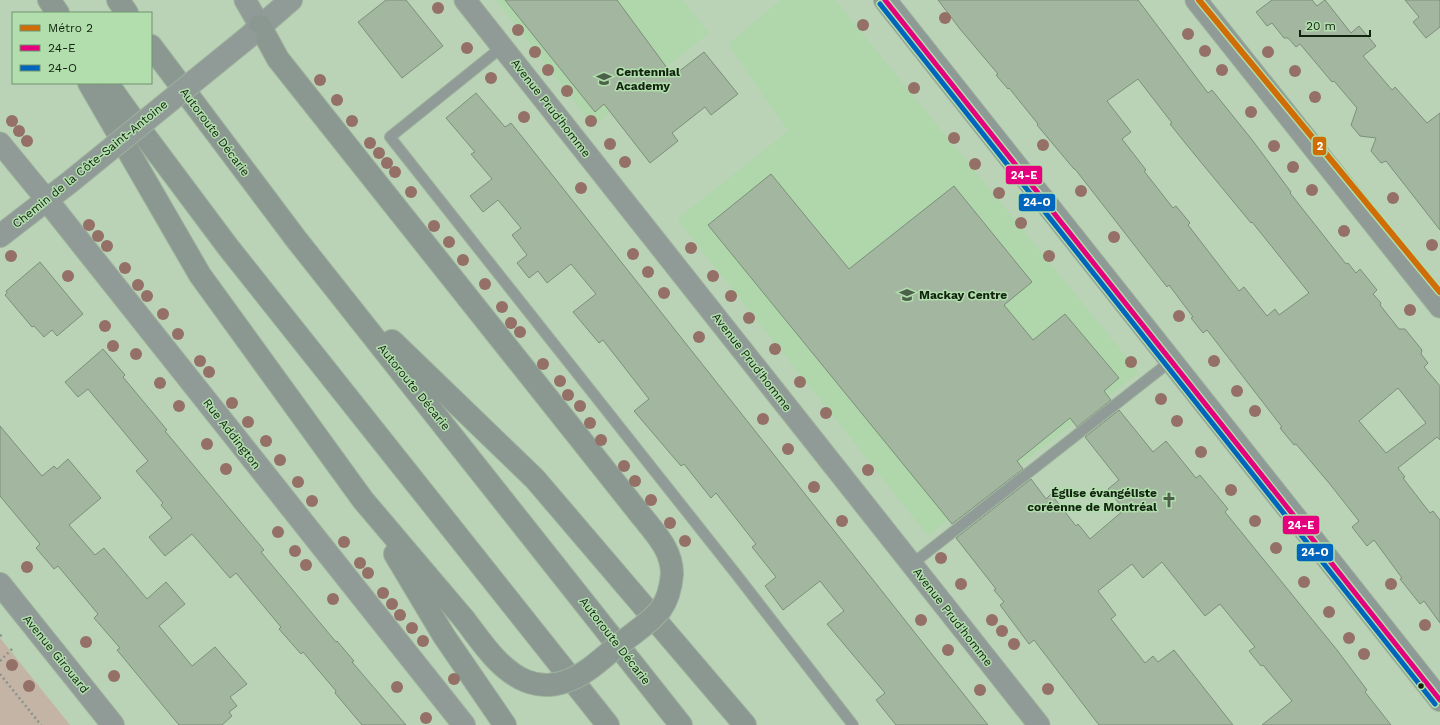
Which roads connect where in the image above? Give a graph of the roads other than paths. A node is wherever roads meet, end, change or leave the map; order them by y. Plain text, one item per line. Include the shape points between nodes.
1 (41, 0) edge
2 (49, 0) edge
3 (118, 0) edge
4 (245, 0) edge
5 (291, 0) edge
6 (465, 0) edge
7 (885, 0) edge
8 (1196, 0) edge
9 (47, 12) edge
10 (57, 12) edge
11 (126, 12) edge
12 (253, 32) junction
13 (152, 47) edge
14 (502, 47) junction
15 (90, 84) edge
16 (108, 84) edge
17 (0, 143) edge
18 (46, 199) junction
19 (0, 236) edge
20 (329, 281) junction
21 (1440, 307) edge
22 (1171, 361) junction
23 (363, 500) junction
24 (912, 564) junction
25 (0, 584) edge
26 (1440, 700) edge
27 (113, 725) edge
28 (464, 725) edge
29 (505, 725) edge
30 (608, 725) edge
31 (681, 725) edge
32 (745, 725) edge
33 (853, 725) edge
34 (1039, 725) edge

1 - 9 highway
2 - 10 highway
3 - 11 highway
4 - 12 street
5 - 12 street, Chemin de la Côte-Saint-Antoine
6 - 14 street, Avenue Prud'homme
7 - 22 main road
8 - 21 street
12 - 18 street, Chemin de la Côte-Saint-Antoine, bridge
12 - 23 highway, bridge via 278,59 664,545 672,574 667,598 647,623 584,672 557,684 546,685 526,681 515,676 499,662
13 - 20 highway, Autoroute Décarie
14 - 24 street, Avenue Prud'homme
14 - 33 lane via 390,137
15 - 23 highway via 200,275
16 - 30 highway via 228,247
17 - 18 street, Rue Addington
18 - 19 street, Chemin de la Côte-Saint-Antoine
18 - 28 street, Rue Addington
20 - 31 highway, Autoroute Décarie
20 - 32 highway via 535,479
22 - 24 lane
22 - 26 main road
23 - 29 highway via 444,636
24 - 34 street, Avenue Prud'homme
25 - 27 street, Avenue Girouard

